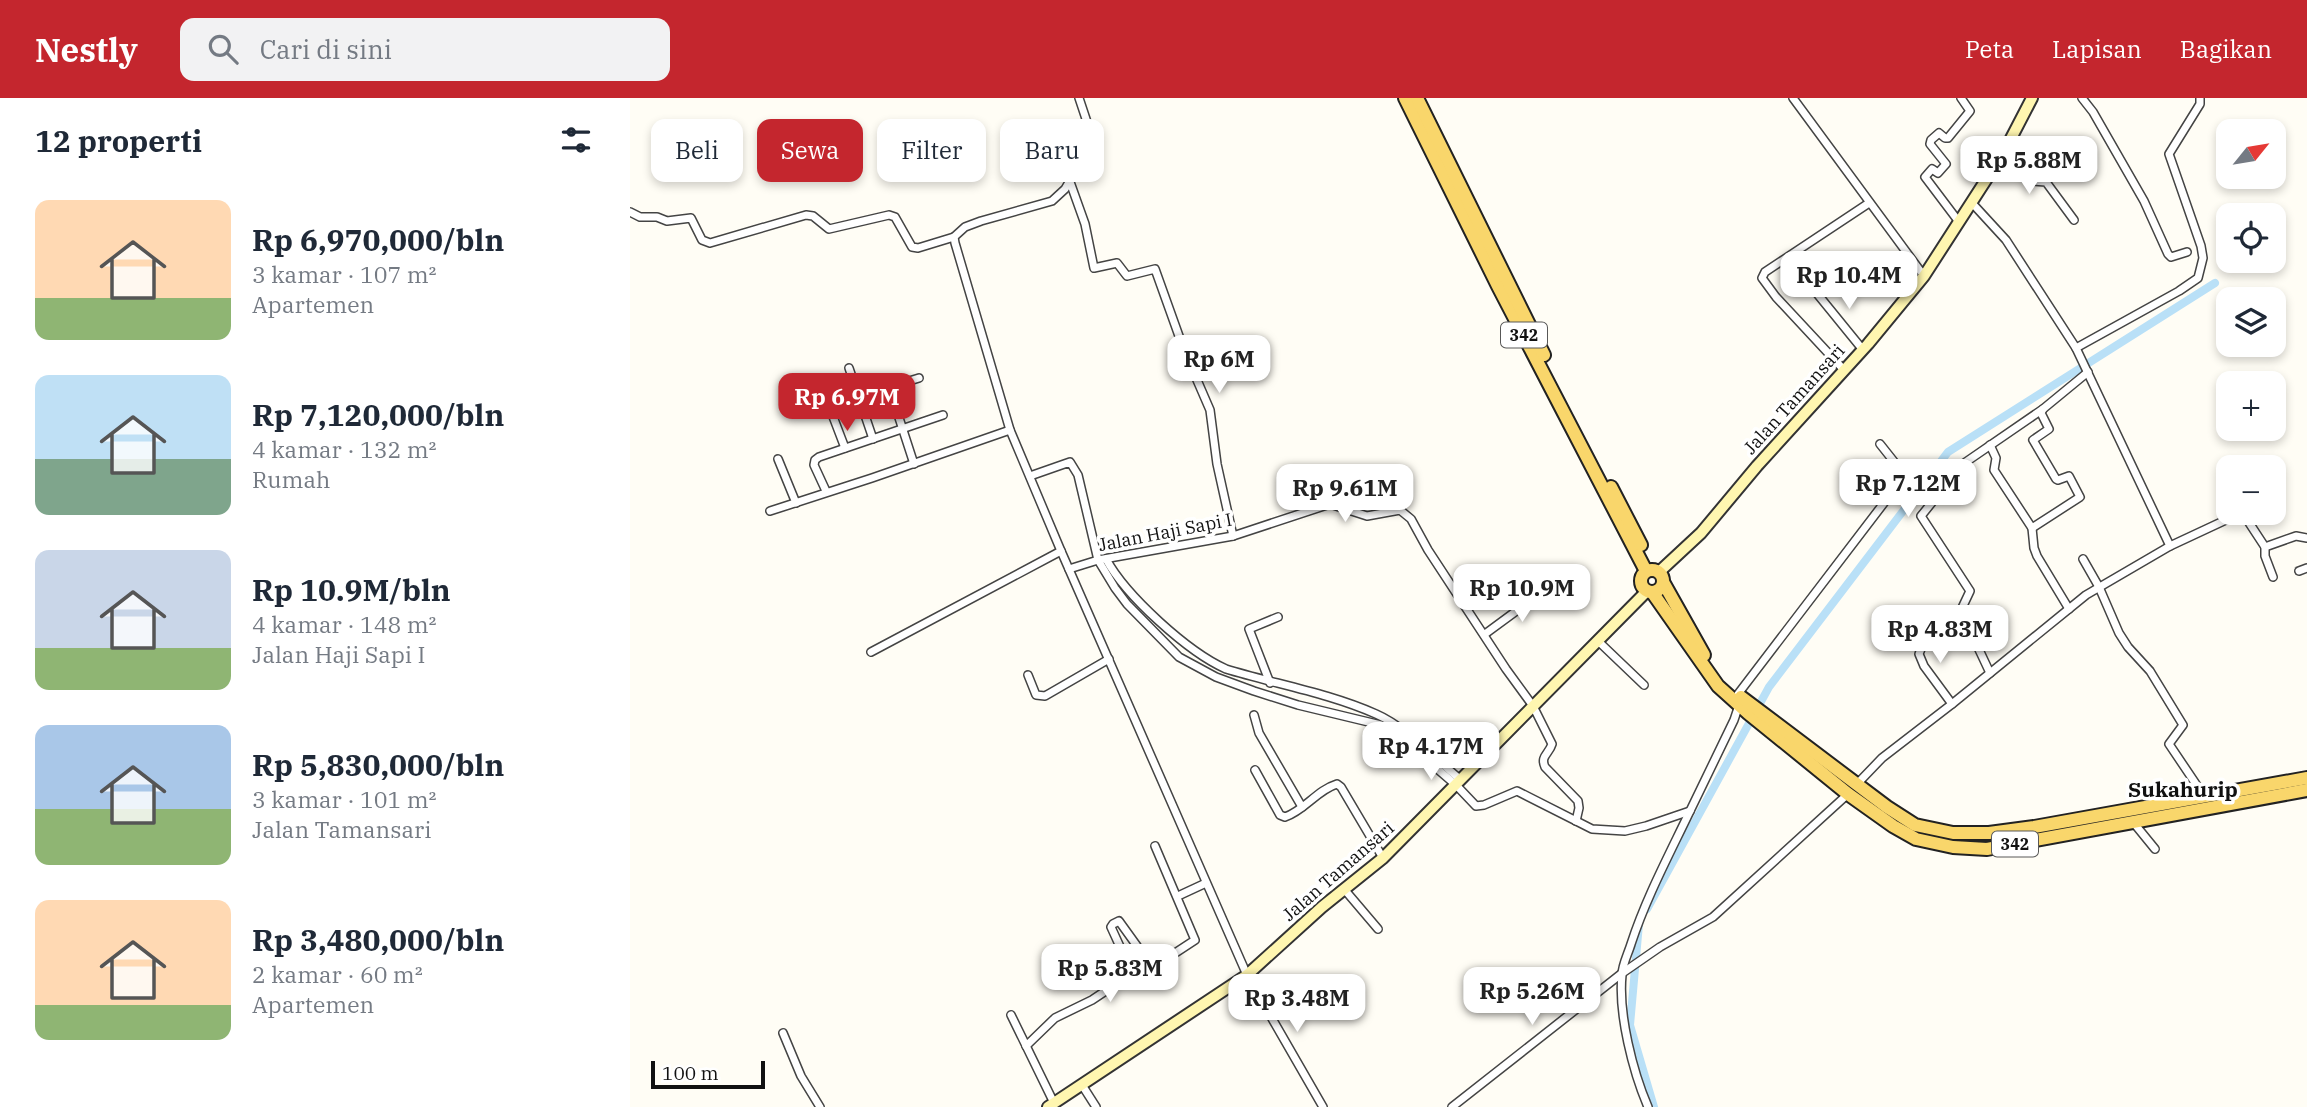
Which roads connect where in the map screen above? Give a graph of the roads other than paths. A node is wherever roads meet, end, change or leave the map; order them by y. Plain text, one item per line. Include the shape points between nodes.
1 (1079, 98) edge
2 (1405, 98) edge
3 (1417, 98) edge
4 (1793, 98) edge
5 (1961, 98) edge
6 (2032, 98) edge
7 (2082, 98) edge
8 (2200, 98) edge
9 (1086, 119) edge
10 (2004, 152) junction
11 (1070, 182) joint
12 (1452, 183) junction
13 (1869, 203) junction
14 (1972, 203) junction
15 (630, 212) edge
16 (2074, 220) dead end
17 (1959, 222) junction
18 (954, 237) junction
19 (2187, 252) dead end
20 (1924, 276) junction
21 (1815, 290) dead end
22 (2076, 348) junction
23 (1863, 350) junction
24 (849, 368) dead end
25 (1844, 370) junction
26 (2088, 371) junction
27 (919, 378) dead end
28 (829, 406) dead end
29 (2043, 409) junction
30 (943, 415) dead end
31 (904, 428) junction
32 (1010, 430) junction
33 (873, 439) junction
34 (1880, 444) dead end
35 (1990, 445) junction
36 (845, 448) junction
37 (778, 458) dead end
38 (914, 464) junction
39 (1030, 476) junction
40 (827, 491) junction
41 (796, 503) junction
42 (770, 511) dead end
43 (2032, 528) junction
44 (1233, 536) junction
45 (2307, 538) edge
46 (2170, 546) junction
47 (2265, 547) junction
48 (1061, 551) junction
49 (2083, 559) dead end
50 (1102, 560) junction
51 (1069, 569) junction
52 (1655, 574) junction
53 (2273, 577) dead end
54 (2099, 587) junction
55 (1649, 591) junction
56 (1542, 592) dead end
57 (2069, 608) junction
58 (1278, 617) dead end
59 (1947, 629) dead end
60 (1485, 634) junction
61 (1598, 641) junction
62 (871, 652) dead end
63 (1109, 659) junction
64 (1990, 673) junction
65 (1027, 675) dead end
66 (1271, 683) junction
67 (1644, 685) dead end
68 (1262, 693) junction
69 (1741, 702) junction
70 (1952, 704) junction
71 (1533, 706) junction
72 (1254, 715) dead end
73 (1255, 770) dead end
74 (2307, 778) edge
75 (1458, 782) junction
76 (1852, 789) junction
77 (2307, 790) edge
78 (2204, 796) junction
79 (2219, 800) junction
80 (1302, 807) junction
81 (1690, 811) junction
82 (1576, 821) junction
83 (2132, 822) junction
84 (2062, 828) junction
85 (1155, 846) dead end
86 (2155, 849) dead end
87 (1383, 858) junction
88 (1206, 883) junction
89 (1344, 889) junction
90 (1178, 896) junction
91 (1378, 929) dead end
92 (1163, 961) dead end
93 (1127, 962) junction
94 (1624, 972) junction
95 (1247, 975) junction
96 (1011, 1015) dead end
97 (783, 1033) dead end
98 (1026, 1046) junction
99 (1082, 1085) junction
100 (1051, 1105) edge
101 (820, 1107) edge
102 (1096, 1107) edge
103 (1323, 1107) edge
104 (1452, 1107) edge
105 (1648, 1107) edge

1 - 9 street
2 - 12 main road, 342
3 - 12 main road, 342
4 - 13 street
5 - 17 street via 1970,111 1948,138 1939,133 1930,144 1946,164 1925,177
6 - 10 main road, Jalan Tamansari
7 - 19 street via 2144,201 2168,254
8 - 22 street via 2169,154 2201,246 2198,278
10 - 14 main road, Jalan Tamansari
10 - 16 street via 2031,181 2046,182
11 - 18 street via 1052,201 981,221
11 - 44 street via 1094,268 1117,263 1127,276 1154,269 1210,410
12 - 52 main road, 342
13 - 20 street
13 - 25 street via 1762,278
14 - 17 main road, Jalan Tamansari
14 - 22 street via 2006,240
15 - 18 street via 667,221 691,218 702,240 709,243 806,215 830,229 890,215 912,247 918,248
17 - 20 main road, Jalan Tamansari
18 - 32 street
20 - 23 main road, Jalan Tamansari
21 - 23 street
22 - 26 street
23 - 25 main road, Jalan Tamansari
24 - 33 street
25 - 52 main road, Jalan Tamansari via 1701,533
26 - 29 street
26 - 46 street
27 - 31 street via 890,388
28 - 36 street
29 - 35 street
29 - 43 street via 2041,414 2050,428 2034,442 2056,479 2069,476 2080,497
30 - 31 street
31 - 33 street
31 - 38 street
32 - 38 street
32 - 39 street
33 - 36 street
34 - 69 street via 1903,478
35 - 43 street via 1996,458 1994,470
35 - 64 street via 1958,469 1921,516 1970,591 1962,608
36 - 40 street via 815,460
37 - 41 street
38 - 40 street
39 - 48 street
39 - 50 street via 1072,463
40 - 41 street
41 - 42 street
43 - 57 street via 2037,556
44 - 50 street, Jalan Haji Sapi I
44 - 60 street, Jalan Haji Sapi I via 1330,504 1367,516 1400,510 1411,519
45 - 47 street via 2296,536
46 - 47 street via 2238,515 2246,518
46 - 54 street
47 - 53 street
48 - 51 street
48 - 62 street
49 - 54 street
50 - 51 street, Jalan Haji Sapi I
50 - 66 street via 1134,598 1201,655 1226,669
50 - 68 street via 1127,604 1179,657 1216,677
51 - 63 street
52 - 55 main road via 1659,589
52 - 55 main road via 1641,579
52 - 69 main road, 342 via 1713,670
54 - 57 street
54 - 78 street via 2119,633 2183,724 2169,744
55 - 61 main road, Jalan Tamansari
55 - 69 main road, 342 via 1706,671
56 - 60 street
57 - 64 street
58 - 66 street via 1249,629
59 - 70 street via 1923,644 1919,654
60 - 71 street, Jalan Haji Sapi I
61 - 67 street
61 - 71 main road, Jalan Tamansari
63 - 65 street via 1045,696 1036,695
63 - 88 street
64 - 70 street
66 - 68 street
66 - 75 street via 1376,714
68 - 75 street via 1381,725
69 - 76 main road, 342
69 - 81 street
70 - 76 street via 1882,758
71 - 75 main road, Jalan Tamansari
71 - 82 street, Jalan Haji Sapi I via 1552,744 1543,757 1545,767 1578,801
72 - 80 street via 1259,733
73 - 80 street via 1280,815 1292,815
74 - 79 main road, 342
75 - 82 street via 1476,806 1517,791
75 - 87 main road, Jalan Tamansari
76 - 84 main road, 342 via 1893,826 1953,847 1987,849
76 - 94 street via 1713,916
77 - 79 main road, 342
78 - 79 main road, 342
78 - 84 main road, 342
79 - 83 main road, 342
80 - 87 street via 1333,785 1341,787
81 - 82 street via 1625,831 1592,829
81 - 94 street via 1645,906
83 - 84 main road, 342
83 - 86 street
85 - 90 street
87 - 89 main road, Jalan Tamansari
88 - 90 street
88 - 95 street
89 - 91 street
89 - 95 main road, Jalan Tamansari
90 - 92 street via 1195,940
93 - 93 street via 1139,953 1119,921 1111,927
93 - 98 street via 1119,982 1055,1018
94 - 104 street
94 - 105 street via 1624,1023
95 - 99 main road, Jalan Tamansari
95 - 103 street
96 - 98 street
97 - 101 street
98 - 100 street
99 - 100 main road, Jalan Tamansari
99 - 102 street

